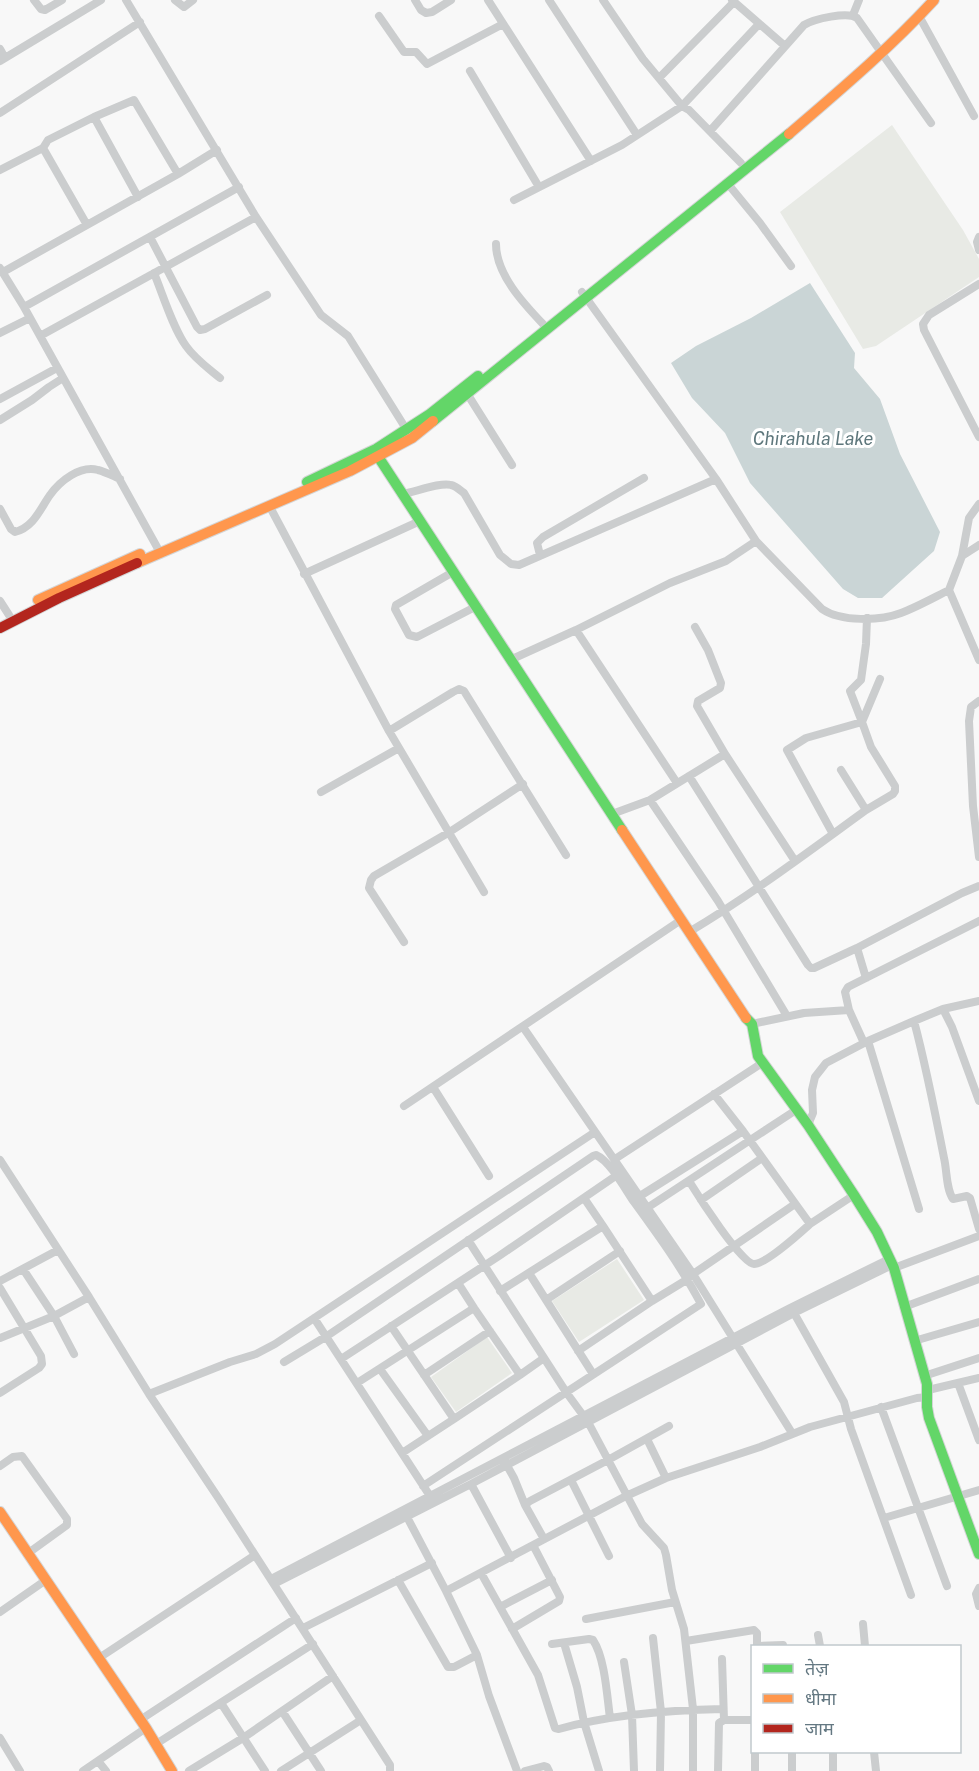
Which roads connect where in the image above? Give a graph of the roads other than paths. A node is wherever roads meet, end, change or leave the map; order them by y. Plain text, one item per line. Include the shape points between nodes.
1 (34, 0) edge
2 (62, 0) edge
3 (101, 0) edge
4 (126, 0) edge
5 (175, 0) edge
6 (193, 0) edge
7 (415, 0) edge
8 (452, 0) edge
9 (488, 0) edge
10 (549, 0) edge
11 (603, 0) edge
12 (859, 0) edge
13 (924, 0) edge
14 (934, 0) edge
15 (733, 1) edge
16 (853, 15) junction
17 (379, 16) dead end
18 (919, 16) junction
19 (140, 22) junction
20 (503, 24) junction
21 (759, 24) junction
22 (785, 46) junction
23 (0, 49) edge
24 (881, 50) junction
25 (3, 59) edge
26 (470, 71) dead end
27 (659, 78) junction
28 (682, 106) junction
29 (0, 113) edge
30 (974, 116) dead end
31 (94, 117) junction
32 (931, 123) dead end
33 (710, 132) junction
34 (637, 135) junction
35 (43, 148) junction
36 (217, 150) junction
37 (591, 161) junction
38 (741, 163) junction
39 (0, 170) edge
40 (178, 174) junction
41 (728, 184) junction
42 (239, 187) junction
43 (539, 187) junction
44 (138, 197) junction
45 (514, 200) dead end
46 (256, 217) junction
47 (87, 225) junction
48 (150, 237) junction
49 (979, 237) edge
50 (496, 244) dead end
51 (979, 250) edge
52 (791, 266) dead end
53 (165, 267) junction
54 (154, 273) junction
55 (2, 274) edge
56 (979, 284) edge
57 (267, 295) dead end
58 (585, 295) junction
59 (24, 307) junction
60 (30, 318) junction
61 (543, 324) junction
62 (0, 333) edge
63 (40, 336) junction
64 (57, 368) junction
65 (63, 378) junction
66 (220, 378) dead end
67 (468, 395) junction
68 (0, 399) edge
69 (0, 420) edge
70 (409, 434) junction
71 (979, 437) edge
72 (379, 458) junction
73 (512, 465) dead end
74 (644, 478) dead end
75 (120, 479) junction
76 (716, 479) junction
77 (402, 495) junction
78 (979, 504) edge
79 (270, 507) junction
80 (0, 509) edge
81 (420, 521) junction
82 (756, 541) junction
83 (979, 545) edge
84 (157, 547) junction
85 (540, 555) junction
86 (962, 556) junction
87 (453, 572) junction
88 (304, 574) junction
89 (949, 591) junction
90 (0, 601) edge
91 (475, 607) junction
92 (4, 618) edge
93 (867, 618) junction
94 (696, 627) dead end
95 (0, 628) edge
96 (576, 630) junction
97 (510, 660) junction
98 (979, 660) edge
99 (880, 679) dead end
100 (979, 701) edge
101 (862, 722) junction
102 (389, 731) junction
103 (399, 748) junction
104 (725, 754) junction
105 (841, 770) dead end
106 (689, 776) junction
107 (677, 783) junction
108 (523, 784) junction
109 (321, 792) dead end
110 (650, 800) junction
111 (866, 810) junction
112 (612, 814) junction
113 (448, 833) junction
114 (833, 834) junction
115 (566, 855) dead end
116 (979, 857) edge
117 (795, 861) junction
118 (979, 886) edge
119 (760, 887) junction
120 (484, 892) dead end
121 (724, 911) junction
122 (681, 921) junction
123 (979, 921) edge
124 (689, 932) junction
125 (404, 942) dead end
126 (857, 948) junction
127 (866, 978) junction
128 (979, 1001) edge
129 (943, 1009) junction
130 (849, 1010) junction
131 (788, 1016) junction
132 (914, 1021) junction
133 (752, 1024) junction
134 (523, 1027) junction
135 (866, 1042) junction
136 (762, 1063) junction
137 (434, 1087) junction
138 (714, 1094) junction
139 (979, 1101) edge
140 (404, 1106) dead end
141 (796, 1110) junction
142 (808, 1125) junction
143 (743, 1131) junction
144 (595, 1132) junction
145 (750, 1141) junction
146 (762, 1158) junction
147 (615, 1159) junction
148 (0, 1160) edge
149 (3, 1171) edge
150 (620, 1173) junction
151 (489, 1176) dead end
152 (689, 1181) junction
153 (854, 1195) junction
154 (640, 1197) junction
155 (584, 1198) junction
156 (701, 1200) junction
157 (795, 1204) junction
158 (648, 1208) junction
159 (919, 1209) dead end
160 (810, 1224) junction
161 (603, 1226) junction
162 (979, 1229) edge
163 (979, 1236) edge
164 (468, 1240) junction
165 (734, 1247) junction
166 (58, 1250) junction
167 (620, 1251) junction
168 (892, 1264) junction
169 (484, 1266) junction
170 (23, 1269) junction
171 (529, 1273) junction
172 (690, 1277) junction
173 (979, 1279) edge
174 (0, 1281) edge
175 (458, 1283) junction
176 (0, 1288) edge
177 (500, 1291) junction
178 (89, 1297) junction
179 (546, 1300) junction
180 (652, 1301) junction
181 (904, 1307) junction
182 (474, 1308) junction
183 (794, 1313) junction
184 (54, 1316) junction
185 (314, 1318) junction
186 (979, 1322) edge
187 (391, 1326) junction
188 (25, 1329) junction
189 (490, 1331) junction
190 (327, 1336) junction
191 (0, 1338) edge
192 (734, 1341) junction
193 (914, 1341) junction
194 (407, 1351) junction
195 (578, 1351) junction
196 (74, 1354) dead end
197 (544, 1358) junction
198 (979, 1358) edge
199 (341, 1359) junction
200 (284, 1362) dead end
201 (380, 1368) junction
202 (593, 1374) junction
203 (520, 1375) junction
204 (424, 1376) junction
205 (924, 1376) junction
206 (979, 1378) edge
207 (357, 1383) junction
208 (958, 1383) junction
209 (566, 1392) junction
210 (0, 1393) edge
211 (928, 1393) junction
212 (149, 1394) junction
213 (881, 1407) junction
214 (848, 1416) junction
215 (454, 1419) junction
216 (586, 1419) junction
217 (669, 1426) dead end
218 (792, 1433) junction
219 (428, 1436) junction
220 (647, 1439) junction
221 (979, 1440) edge
222 (402, 1453) junction
223 (608, 1460) junction
224 (504, 1462) junction
225 (0, 1467) edge
226 (666, 1478) junction
227 (571, 1480) junction
228 (471, 1484) junction
229 (423, 1486) junction
230 (979, 1490) edge
231 (430, 1496) junction
232 (626, 1496) junction
233 (959, 1496) junction
234 (525, 1504) junction
235 (920, 1509) junction
236 (0, 1512) edge
237 (407, 1516) junction
238 (590, 1516) junction
239 (884, 1518) junction
240 (544, 1539) junction
241 (533, 1545) junction
242 (27, 1554) junction
243 (979, 1554) edge
244 (255, 1555) junction
245 (609, 1556) dead end
246 (511, 1558) junction
247 (432, 1563) junction
248 (481, 1573) junction
249 (46, 1580) junction
250 (398, 1580) junction
251 (552, 1580) junction
252 (272, 1582) junction
253 (947, 1586) dead end
254 (979, 1588) edge
255 (446, 1591) junction
256 (911, 1595) dead end
257 (675, 1602) junction
258 (979, 1606) edge
259 (500, 1607) junction
260 (0, 1612) edge
261 (296, 1618) junction
262 (586, 1619) dead end
263 (863, 1624) dead end
264 (303, 1628) junction
265 (512, 1629) junction
266 (819, 1635) dead end
267 (653, 1638) dead end
268 (686, 1641) junction
269 (564, 1643) junction
270 (313, 1644) junction
271 (552, 1644) dead end
272 (757, 1645) edge
273 (820, 1645) edge
274 (865, 1645) edge
275 (477, 1654) junction
276 (99, 1658) junction
277 (722, 1659) dead end
278 (624, 1662) dead end
279 (333, 1676) junction
280 (221, 1703) junction
281 (693, 1709) junction
282 (723, 1709) junction
283 (282, 1711) junction
284 (661, 1712) junction
285 (633, 1715) junction
286 (610, 1718) junction
287 (361, 1720) junction
288 (723, 1720) junction
289 (751, 1720) edge
290 (584, 1722) junction
291 (143, 1724) junction
292 (243, 1737) junction
293 (0, 1738) edge
294 (156, 1744) junction
295 (309, 1753) junction
296 (755, 1753) edge
297 (792, 1753) dead end
298 (833, 1753) edge
299 (874, 1753) edge
300 (98, 1761) junction
301 (20, 1771) edge
302 (83, 1771) edge
303 (106, 1771) edge
304 (172, 1771) edge
305 (189, 1771) edge
306 (265, 1771) edge
307 (281, 1771) edge
308 (321, 1771) edge
309 (390, 1771) edge
310 (516, 1771) edge
311 (525, 1771) edge
312 (549, 1771) edge
313 (599, 1771) edge
314 (634, 1771) edge
315 (660, 1771) edge
316 (693, 1771) edge
317 (718, 1771) edge
318 (755, 1771) edge
319 (792, 1771) edge
320 (833, 1771) edge
321 (876, 1771) edge

1 - 2 street via 45,10
3 - 25 street
4 - 19 street
5 - 6 street via 184,7
7 - 8 street via 426,13
9 - 20 street
10 - 34 street
11 - 27 street
12 - 16 street
13 - 24 main road
14 - 18 main road
15 - 21 street
15 - 27 street
16 - 22 street via 809,22
16 - 24 street
17 - 20 street via 404,52 416,52 427,64
18 - 24 main road
18 - 30 street
19 - 29 street
19 - 36 street
20 - 37 street
21 - 22 street
21 - 28 street
22 - 33 street
23 - 25 street
24 - 32 street
24 - 38 main road
24 - 41 main road
26 - 43 street
27 - 28 street
28 - 33 street
28 - 34 street
31 - 35 street via 48,140
31 - 40 street via 134,100
31 - 44 street
33 - 38 street
34 - 37 street
35 - 39 street
35 - 47 street
36 - 40 street
36 - 42 street
37 - 43 street
38 - 58 main road
40 - 44 street
41 - 52 street
41 - 58 main road
42 - 46 street
42 - 48 street
43 - 45 street
44 - 47 street
46 - 53 street
46 - 70 street via 321,315 348,336
47 - 55 street
48 - 53 street
48 - 59 street
49 - 51 street
50 - 61 street via 496,255 512,287
53 - 54 street
53 - 57 street via 200,330
54 - 63 street
54 - 66 street via 185,346
55 - 59 street
56 - 71 street via 930,315 923,324
58 - 61 main road
58 - 67 main road
58 - 76 street
59 - 60 street
60 - 62 street
60 - 63 street
61 - 70 main road
63 - 64 street
64 - 65 street
64 - 68 street
65 - 69 street
65 - 75 street
67 - 70 main road
67 - 73 street
70 - 72 main road
70 - 84 main road
72 - 77 main road
72 - 79 main road
74 - 85 street via 543,537 537,543
75 - 80 street via 97,470 71,476 51,494 32,522 15,532
75 - 84 street
76 - 82 street
76 - 85 street
77 - 81 main road
77 - 85 street via 451,485 464,493 500,555 511,564 519,565
78 - 86 street via 969,518
79 - 88 street
79 - 95 main road
81 - 87 main road
81 - 88 street
82 - 93 street via 822,609 831,615
82 - 96 street via 726,561 670,583
83 - 86 street
84 - 92 main road
86 - 89 street
87 - 91 main road
87 - 91 street via 396,605 409,635 417,637
88 - 102 street
89 - 93 street via 900,614
89 - 98 street
90 - 92 street
91 - 97 main road
93 - 101 street via 861,680 850,691
94 - 104 street via 722,683 698,701 697,706
96 - 97 street
96 - 107 street
97 - 112 main road
99 - 101 street
100 - 116 street via 971,707 969,721
101 - 111 street via 870,747 895,786 893,795
101 - 114 street via 806,738 787,750
102 - 103 street
102 - 108 street via 459,689 464,691
103 - 109 street
103 - 113 street
104 - 106 street
104 - 117 street
105 - 111 street
106 - 107 street
106 - 119 street
107 - 110 street
108 - 113 street
108 - 115 street
110 - 112 street
110 - 121 street
111 - 114 street
112 - 122 main road
113 - 120 street
113 - 125 street via 371,880 369,888
114 - 117 street
117 - 119 street
118 - 126 street
119 - 121 street
119 - 126 street via 812,968
121 - 124 street
121 - 131 street
122 - 124 main road
122 - 134 street
123 - 127 street
124 - 133 main road
126 - 127 street
127 - 130 street via 846,989
128 - 129 street
129 - 132 street
129 - 139 street
130 - 131 street
130 - 135 street
131 - 133 street
132 - 135 street
132 - 162 street via 950,1195 970,1198
133 - 136 main road
134 - 137 street
134 - 144 street
135 - 142 street via 819,1069
135 - 159 street
136 - 138 street
136 - 141 main road
137 - 140 street
137 - 151 street
138 - 143 street
138 - 147 street
141 - 142 main road
141 - 145 street
142 - 153 main road
143 - 145 street
143 - 154 street
144 - 147 street
144 - 185 street
145 - 146 street
145 - 152 street
146 - 156 street
146 - 157 street
147 - 150 street
148 - 149 street
149 - 166 street
150 - 154 street
150 - 155 street
150 - 164 street via 596,1155
150 - 172 street
152 - 156 street
152 - 158 street
153 - 160 street
153 - 168 main road
154 - 158 street
155 - 161 street
155 - 169 street
156 - 165 street
157 - 160 street
157 - 165 street
158 - 172 street
160 - 165 street via 756,1264 747,1263
161 - 167 street
161 - 171 street
163 - 168 street
164 - 169 street
164 - 190 street
165 - 172 street
166 - 170 street
166 - 178 street
167 - 179 street
167 - 180 street
168 - 181 main road
168 - 183 street
168 - 192 street via 790,1308
169 - 175 street
169 - 177 street
170 - 174 street
170 - 184 street
171 - 177 street
171 - 179 street
172 - 180 street
172 - 192 street
172 - 202 street via 702,1304
173 - 181 street
175 - 182 street
175 - 187 street
176 - 188 street
177 - 197 street
178 - 184 street
178 - 212 street
179 - 195 street
180 - 195 street
181 - 193 main road
182 - 189 street
182 - 194 street
183 - 192 street
183 - 214 street
184 - 188 street
184 - 196 street
185 - 190 street
185 - 212 street via 256,1354
186 - 193 street
187 - 194 street
187 - 199 street
188 - 191 street
188 - 210 street via 42,1365
189 - 203 street
189 - 204 street
190 - 199 street
190 - 200 street
192 - 216 street
192 - 218 street
193 - 205 main road
194 - 201 street
194 - 204 street
195 - 202 street
197 - 203 street
197 - 209 street
198 - 205 street
199 - 207 street
201 - 207 street
201 - 219 street
202 - 209 street
203 - 215 street
204 - 215 street
205 - 211 main road
206 - 208 street
207 - 222 street
208 - 211 street
208 - 221 street
209 - 216 street
209 - 229 street
211 - 213 street
211 - 233 main road via 929,1418
212 - 244 street
213 - 214 street
213 - 235 street
214 - 218 street
214 - 239 street
215 - 219 street
216 - 223 street
216 - 224 street
217 - 220 street
218 - 226 street
219 - 222 street
220 - 223 street
220 - 226 street
222 - 229 street
223 - 227 street
223 - 232 street
224 - 228 street
224 - 231 street
224 - 234 street
225 - 242 street via 13,1457 22,1456 67,1519 67,1525
226 - 232 street
227 - 234 street
227 - 238 street
228 - 237 street
228 - 246 street
229 - 231 street
230 - 233 street
231 - 252 street
232 - 238 street
232 - 257 street via 642,1524 664,1548
233 - 235 street
233 - 243 main road
234 - 240 street
235 - 239 street
235 - 253 street
236 - 242 main road
237 - 247 street
237 - 252 street
238 - 240 street
238 - 245 street
239 - 256 street
240 - 241 street
241 - 246 street
241 - 251 street
242 - 249 main road
244 - 252 street
244 - 276 street
246 - 248 street
247 - 250 street
247 - 255 street
248 - 255 street
248 - 259 street
249 - 260 street
249 - 276 main road
250 - 264 street
250 - 275 street via 448,1667
251 - 259 street
251 - 265 street via 559,1601
252 - 261 street
254 - 258 street
255 - 275 street
257 - 262 street
257 - 268 street
259 - 265 street
261 - 264 street
261 - 291 street
263 - 274 street
264 - 270 street
265 - 290 street via 538,1675 555,1728
266 - 273 street
267 - 284 street
268 - 272 street via 754,1630
268 - 281 street
269 - 271 street
269 - 286 street via 589,1639 595,1643
269 - 290 street
270 - 279 street
270 - 280 street
275 - 310 street
276 - 291 main road
277 - 282 street
278 - 285 street
279 - 283 street
279 - 287 street
280 - 292 street
280 - 294 street
281 - 282 street
281 - 284 street
281 - 316 street
282 - 288 street
283 - 292 street
283 - 295 street
284 - 285 street
284 - 315 street
285 - 286 street
285 - 314 street
286 - 290 street
287 - 295 street
287 - 309 street
288 - 289 street
288 - 317 street via 718,1726
290 - 313 street
291 - 294 main road
291 - 300 street
292 - 305 street
292 - 306 street
293 - 301 street
294 - 304 main road
295 - 307 street
295 - 308 street
296 - 318 street
297 - 319 street
298 - 320 street
299 - 321 street
300 - 302 street
300 - 303 street
311 - 312 street via 544,1766

